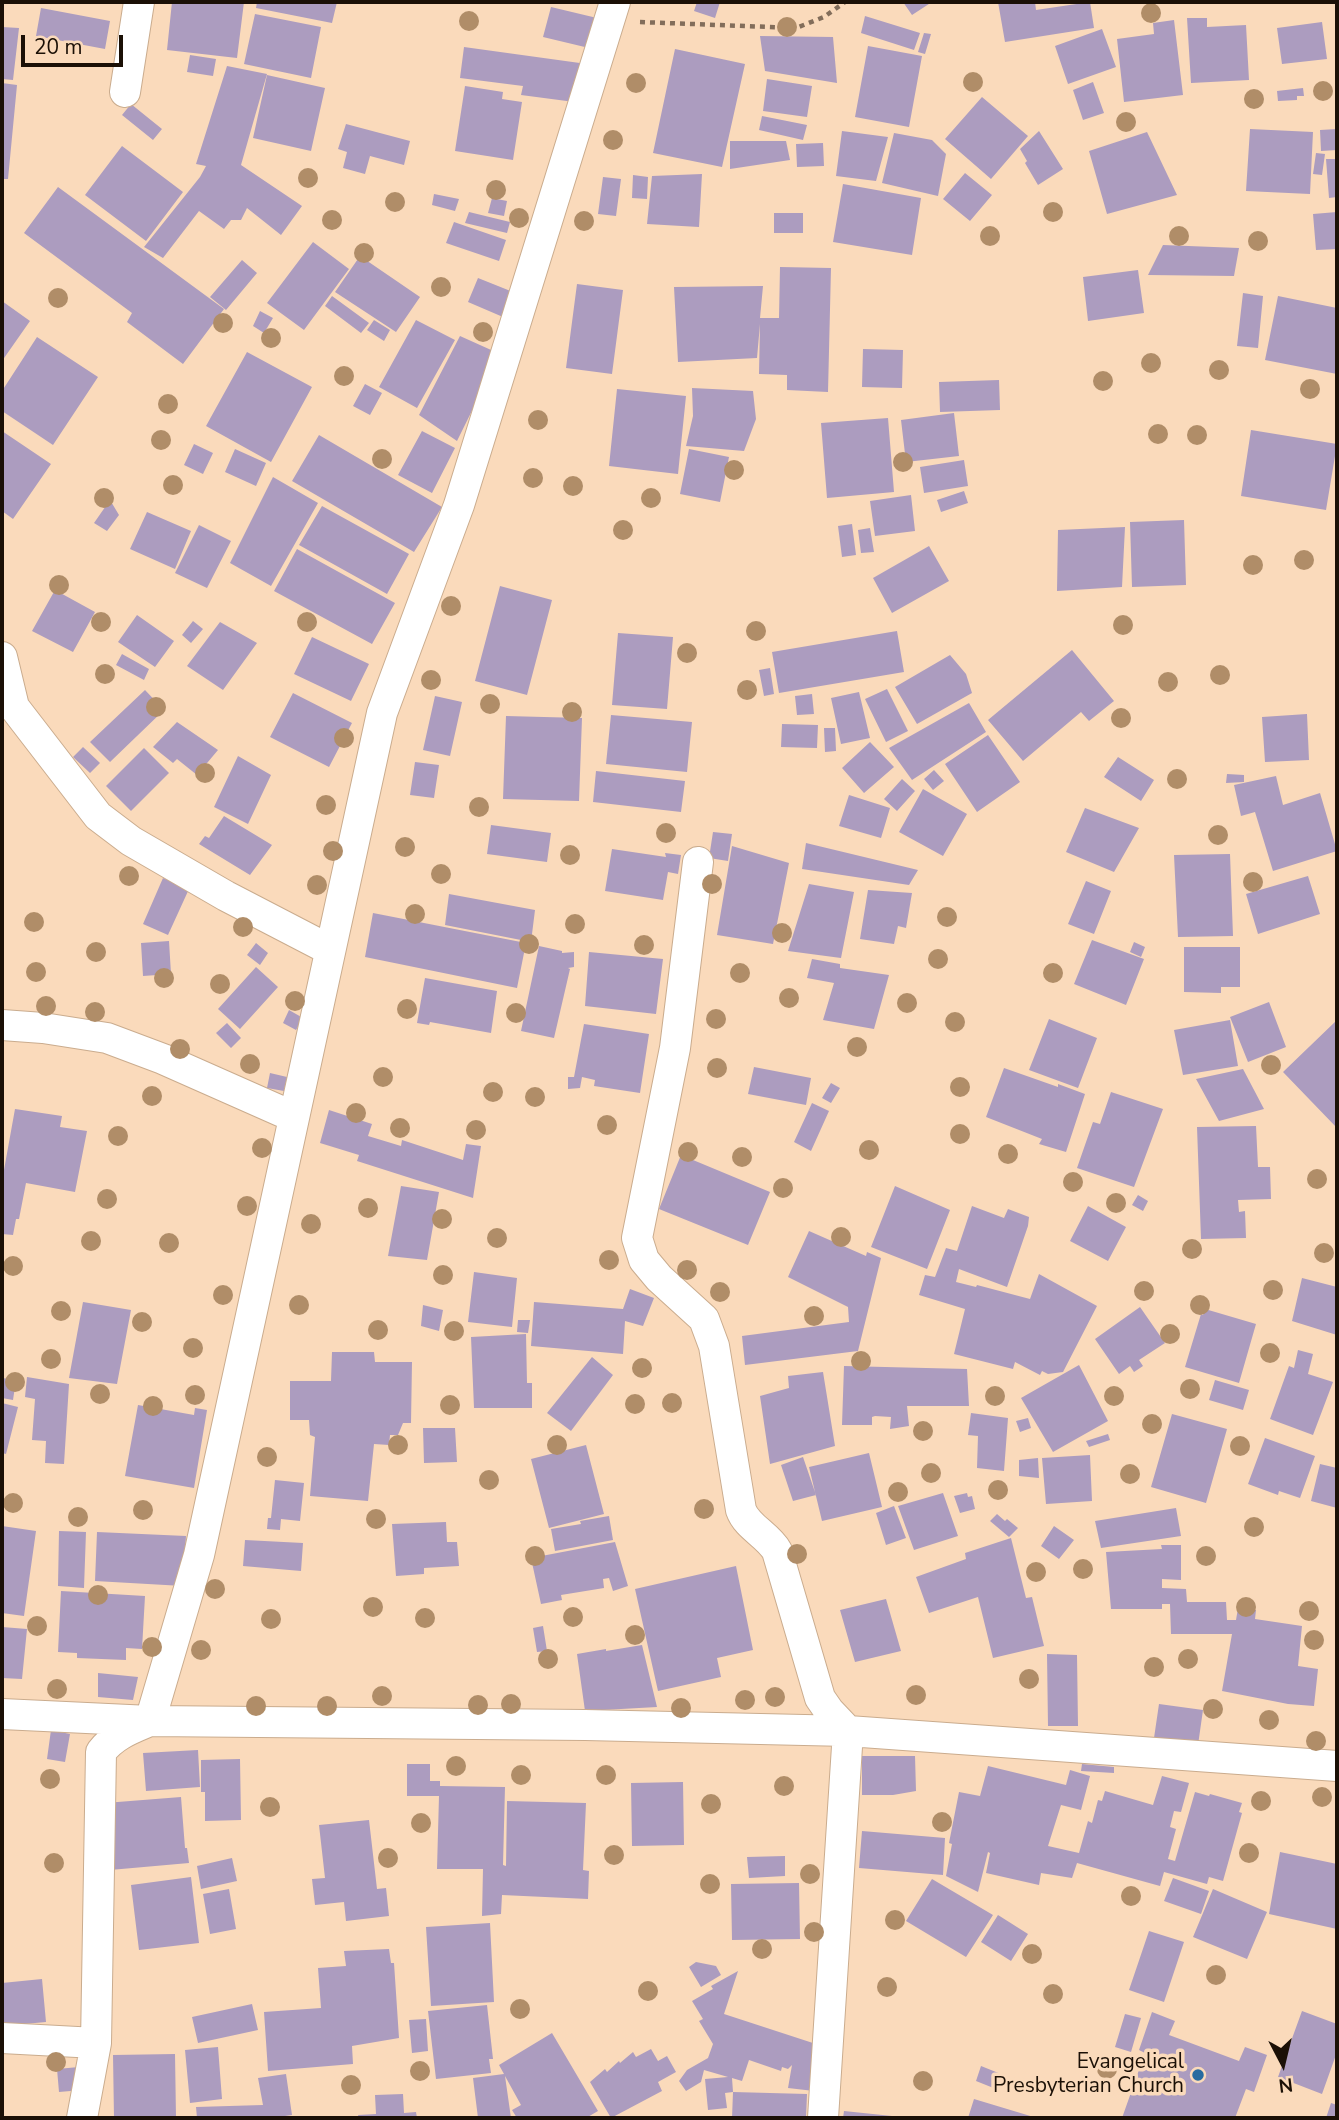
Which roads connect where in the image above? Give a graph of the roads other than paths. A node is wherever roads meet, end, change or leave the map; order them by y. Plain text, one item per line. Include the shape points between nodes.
1 (139, 2) edge
2 (612, 11) edge
3 (125, 92) dead end
4 (2, 657) edge
5 (698, 862) dead end
6 (330, 950) junction
7 (2, 1025) edge
8 (294, 1117) junction
9 (2, 1714) edge
10 (150, 1721) junction
11 (848, 1731) junction
12 (1337, 1766) edge
13 (2, 2038) edge
14 (96, 2043) junction
15 (82, 2118) edge
16 (824, 2118) edge

1 - 3 street
2 - 6 street via 459,505 382,713
4 - 6 street via 14,707 98,816 131,841 214,889
5 - 11 street via 675,1048 637,1238 644,1260 704,1319 714,1346 743,1517 777,1551 820,1698
6 - 8 street
7 - 8 street via 107,1038
8 - 10 street via 199,1555
9 - 10 street
10 - 11 street
10 - 14 street via 118,1735 101,1752
11 - 12 street
11 - 16 street
13 - 14 street
14 - 15 street

